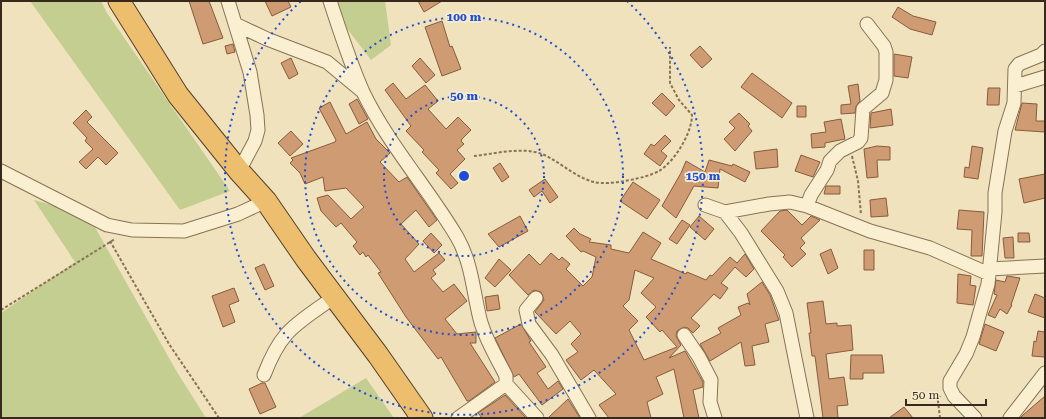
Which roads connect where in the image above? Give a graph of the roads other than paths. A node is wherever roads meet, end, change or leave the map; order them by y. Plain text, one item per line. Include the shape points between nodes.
1 (119, 1) edge
2 (228, 1) edge
3 (330, 1) edge
4 (235, 24) junction
5 (868, 24) dead end
6 (1045, 51) edge
7 (1045, 77) edge
8 (1015, 86) junction
9 (364, 93) junction
10 (1, 171) edge
11 (239, 171) junction
12 (266, 201) junction
13 (705, 205) dead end
14 (807, 206) junction
15 (725, 212) junction
16 (1045, 266) edge
17 (989, 272) junction
18 (334, 297) junction
19 (536, 298) dead end
20 (684, 335) dead end
21 (1045, 373) edge
22 (264, 375) dead end
23 (506, 384) junction
24 (422, 418) edge
25 (458, 418) edge
26 (537, 418) edge
27 (589, 418) edge
28 (715, 418) edge
29 (806, 418) edge
30 (975, 418) edge
31 (1010, 418) edge

1 - 11 highway via 178,95
2 - 4 street
3 - 9 street
4 - 9 street via 327,62
4 - 11 street via 250,72 258,130
5 - 14 street via 886,52 885,87 876,99 863,109 861,138 850,148 840,151 830,161
6 - 8 street via 1016,67
7 - 8 street
8 - 17 street via 1014,103 1006,131 995,193
9 - 23 street via 458,238 472,275 484,334 506,376
10 - 12 street via 107,225 132,230 184,231 238,214
11 - 12 highway
12 - 18 highway
13 - 15 street
14 - 15 street via 790,202 776,203
14 - 17 street via 861,227 930,248
15 - 29 street via 777,291 786,313
16 - 17 street
17 - 30 street via 973,337 950,381 954,396
18 - 22 street via 302,318 283,336
18 - 24 highway
19 - 27 street via 526,310 529,324 552,355
20 - 28 street via 711,380 710,402
21 - 31 street
23 - 25 street
23 - 26 street

